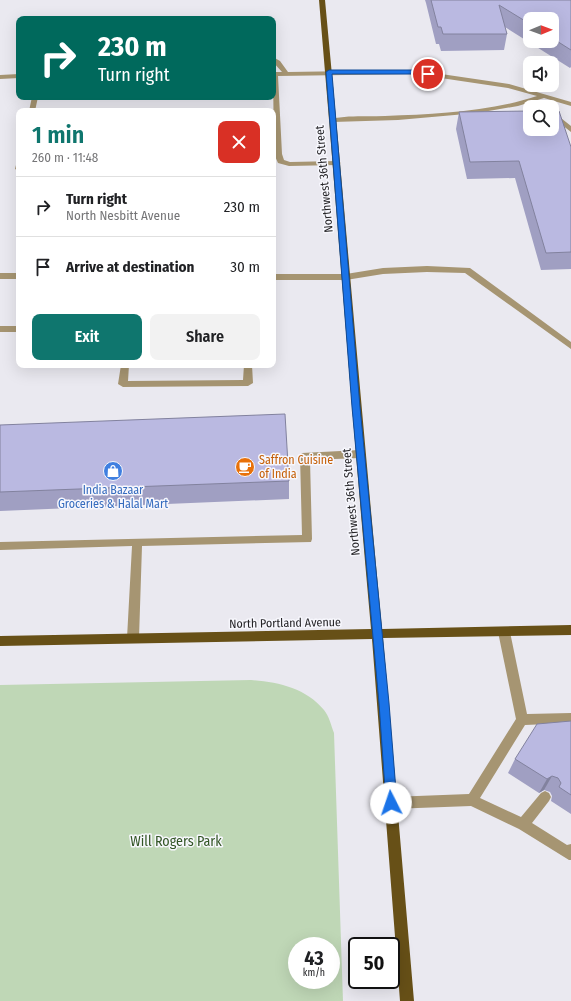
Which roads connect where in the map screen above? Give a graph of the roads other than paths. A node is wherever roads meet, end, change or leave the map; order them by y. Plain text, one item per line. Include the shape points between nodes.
1 (322, 0) edge
2 (276, 61) edge
3 (329, 72) junction
4 (276, 74) edge
5 (286, 74) junction
6 (16, 76) edge
7 (0, 77) edge
8 (544, 96) junction
9 (534, 100) edge
10 (523, 103) edge
11 (571, 104) edge
12 (276, 114) edge
13 (559, 119) edge
14 (333, 120) junction
15 (571, 130) edge
16 (336, 163) junction
17 (0, 276) edge
18 (16, 276) edge
19 (276, 277) edge
20 (346, 277) junction
21 (0, 329) edge
22 (16, 329) edge
23 (571, 346) edge
24 (125, 368) edge
25 (248, 368) edge
26 (360, 454) junction
27 (137, 542) junction
28 (0, 546) edge
29 (571, 630) edge
30 (504, 632) junction
31 (377, 634) junction
32 (133, 638) junction
33 (0, 641) edge
34 (571, 718) edge
35 (522, 720) junction
36 (545, 797) edge
37 (472, 800) junction
38 (391, 803) junction
39 (523, 825) junction
40 (571, 850) edge
41 (407, 1001) edge

1 - 3 main road, Northwest 36th Street
2 - 5 street
3 - 5 street
3 - 8 street via 414,72 509,86
3 - 14 main road, Northwest 36th Street
4 - 5 street
6 - 7 street
8 - 9 street
8 - 11 street
10 - 14 street via 479,112 377,120
12 - 16 street via 278,154 281,161 289,164
13 - 15 street
14 - 16 main road, Northwest 36th Street
16 - 20 main road, Northwest 36th Street
17 - 18 street
19 - 20 street
20 - 23 street via 383,271 467,270
20 - 26 main road, Northwest 36th Street
21 - 22 street
24 - 25 street via 123,384 248,383
26 - 27 street via 305,456 307,539
26 - 31 main road, Northwest 36th Street
27 - 28 street
27 - 32 street
29 - 30 main road, North Portland Avenue
30 - 31 main road, North Portland Avenue
30 - 35 street
31 - 32 main road, North Portland Avenue
31 - 38 main road, Northwest 36th Street
32 - 33 main road, North Portland Avenue
34 - 35 street
35 - 37 street
36 - 39 street
37 - 38 street
37 - 39 street
38 - 41 main road, Northwest 36th Street
39 - 40 street via 569,854

